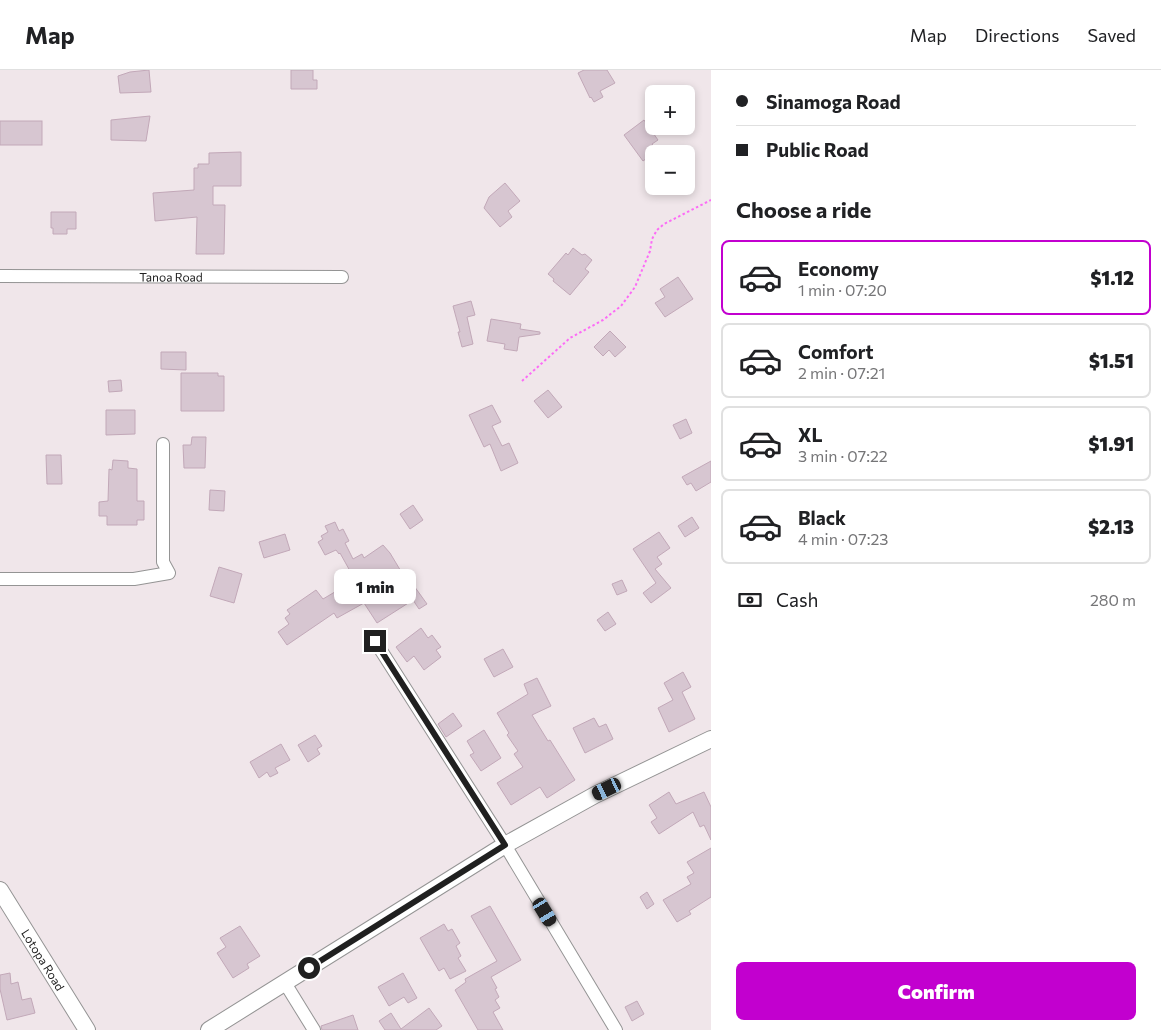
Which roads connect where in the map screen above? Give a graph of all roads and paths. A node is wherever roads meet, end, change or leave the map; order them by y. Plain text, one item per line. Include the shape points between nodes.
1 (711, 200) edge
2 (0, 276) edge
3 (342, 277) dead end
4 (522, 381) dead end
5 (163, 444) dead end
6 (0, 579) edge
7 (375, 641) dead end
8 (709, 744) edge
9 (505, 845) junction
10 (0, 890) edge
11 (285, 983) junction
12 (87, 1030) edge
13 (209, 1030) edge
14 (314, 1030) edge
15 (616, 1030) edge

1 - 4 path via 657,230 635,287 620,306 603,320 570,338
2 - 3 street, Tanoa Road
5 - 6 street via 163,562 169,573 134,580
7 - 9 street
8 - 9 street via 595,795
9 - 11 street
9 - 15 street
10 - 12 street, Lotopa Road
11 - 13 street
11 - 14 street

